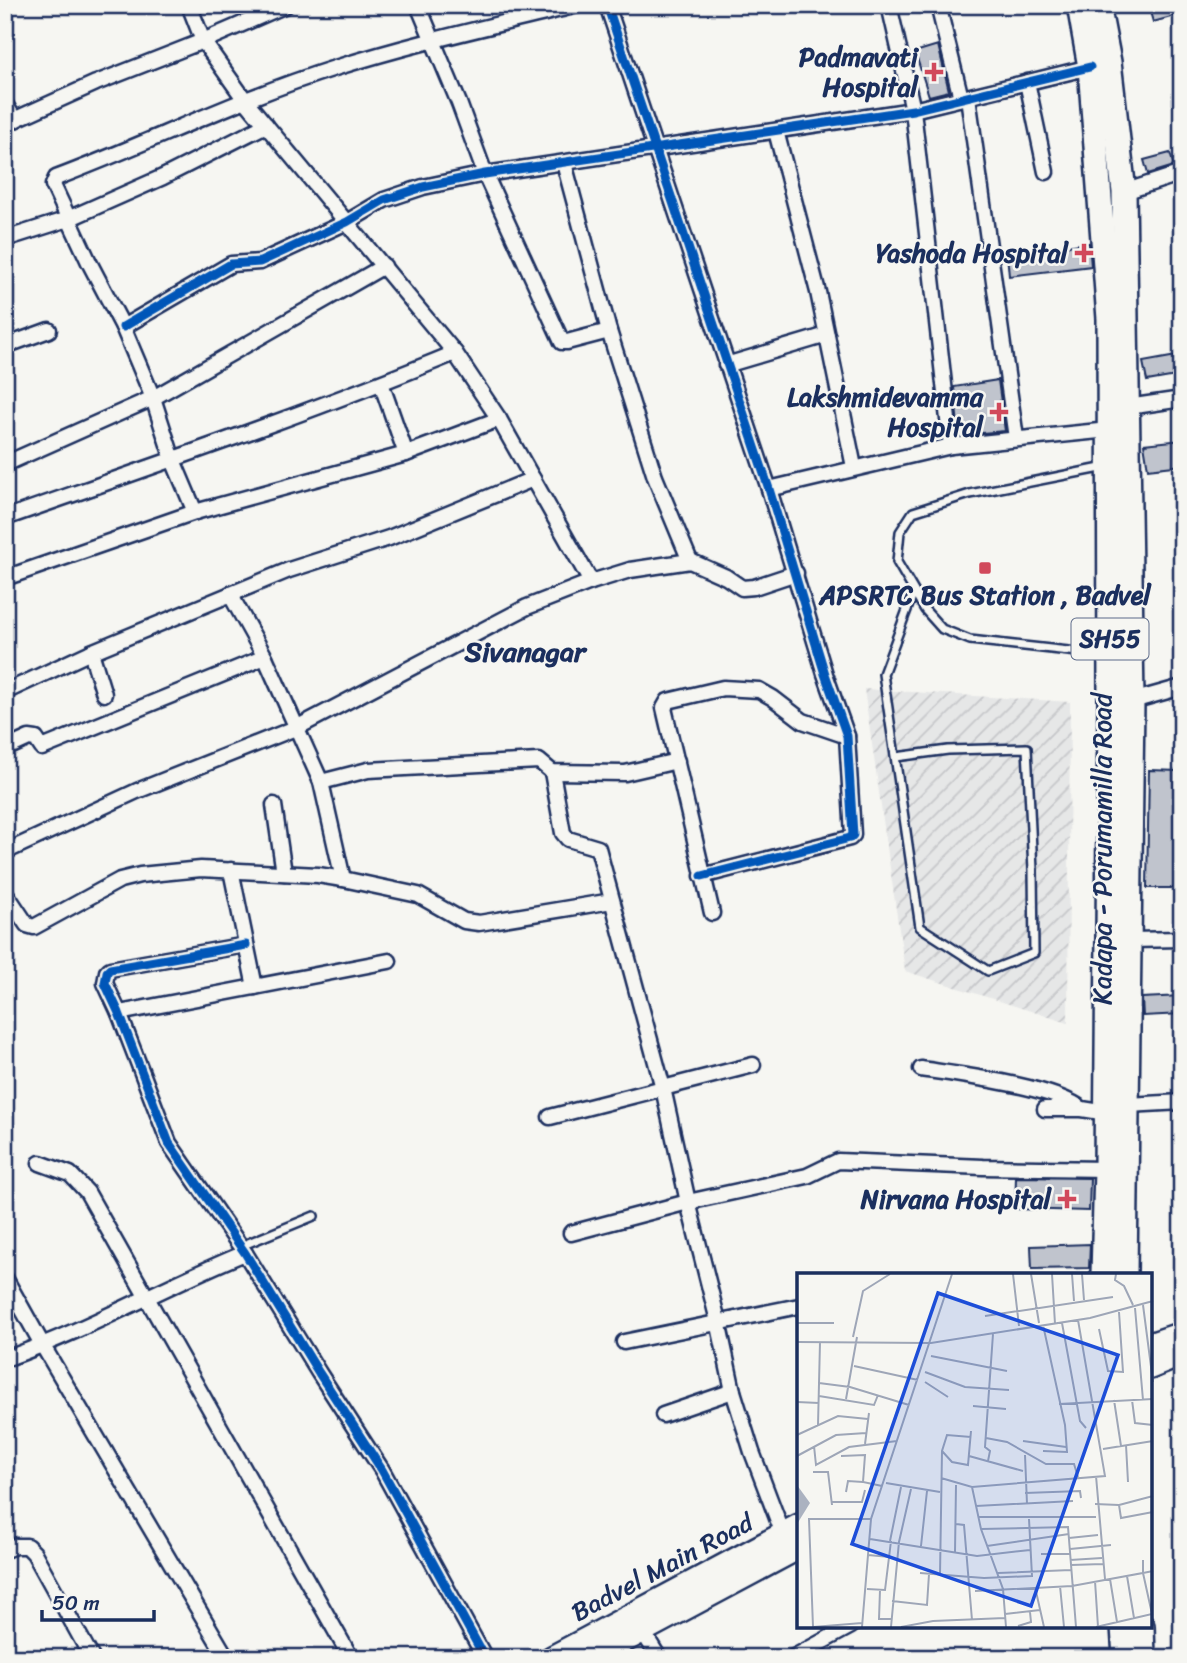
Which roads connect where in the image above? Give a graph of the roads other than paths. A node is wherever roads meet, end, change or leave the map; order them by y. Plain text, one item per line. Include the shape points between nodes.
1 (189, 5) edge
2 (286, 5) edge
3 (418, 5) edge
4 (578, 5) edge
5 (607, 5) edge
6 (889, 5) edge
7 (938, 5) edge
8 (1079, 5) edge
9 (1098, 5) edge
10 (203, 41) junction
11 (433, 41) junction
12 (1090, 67) junction
13 (1027, 82) junction
14 (965, 97) junction
15 (245, 100) junction
16 (5, 104) edge
17 (913, 110) junction
18 (10, 122) edge
19 (266, 125) junction
20 (776, 131) junction
21 (653, 148) junction
22 (564, 163) junction
23 (1046, 172) dead end
24 (1182, 173) edge
25 (485, 174) junction
26 (1124, 192) junction
27 (68, 219) junction
28 (347, 222) junction
29 (5, 239) edge
30 (384, 266) junction
31 (123, 327) junction
32 (49, 330) dead end
33 (609, 331) junction
34 (827, 335) junction
35 (5, 346) edge
36 (455, 353) junction
37 (726, 365) junction
38 (382, 383) junction
39 (153, 398) junction
40 (1182, 399) edge
41 (1128, 407) junction
42 (499, 419) junction
43 (1109, 430) junction
44 (1016, 438) junction
45 (951, 446) junction
46 (406, 454) junction
47 (173, 460) junction
48 (5, 464) edge
49 (1110, 466) junction
50 (854, 467) junction
51 (533, 479) junction
52 (769, 489) junction
53 (194, 512) junction
54 (5, 518) edge
55 (690, 561) junction
56 (796, 573) junction
57 (5, 578) edge
58 (591, 582) junction
59 (230, 594) junction
60 (914, 594) junction
61 (91, 652) junction
62 (1110, 656) junction
63 (265, 657) junction
64 (1182, 687) edge
65 (5, 692) edge
66 (104, 694) dead end
67 (1132, 701) junction
68 (298, 727) junction
69 (846, 736) junction
70 (5, 749) edge
71 (896, 757) junction
72 (677, 761) junction
73 (552, 772) junction
74 (321, 782) junction
75 (274, 805) dead end
76 (5, 852) edge
77 (231, 870) junction
78 (284, 873) junction
79 (702, 876) junction
80 (343, 879) junction
81 (5, 892) edge
82 (612, 901) junction
83 (712, 913) dead end
84 (1182, 939) edge
85 (1130, 940) junction
86 (246, 945) junction
87 (389, 961) dead end
88 (255, 987) junction
89 (119, 1013) junction
90 (753, 1065) dead end
91 (921, 1069) dead end
92 (663, 1088) junction
93 (1182, 1102) edge
94 (1045, 1109) dead end
95 (1082, 1109) junction
96 (1117, 1109) junction
97 (550, 1117) dead end
98 (40, 1163) dead end
99 (1106, 1169) junction
100 (688, 1202) junction
101 (314, 1216) dead end
102 (570, 1233) dead end
103 (243, 1250) junction
104 (1103, 1273) edge
105 (1125, 1273) edge
106 (5, 1278) edge
107 (148, 1296) junction
108 (797, 1306) edge
109 (718, 1321) junction
110 (1182, 1334) edge
111 (624, 1342) dead end
112 (1152, 1344) edge
113 (43, 1346) junction
114 (1182, 1354) edge
115 (5, 1359) edge
116 (1152, 1366) edge
117 (733, 1391) junction
118 (663, 1415) dead end
119 (793, 1536) edge
120 (5, 1550) edge
121 (847, 1628) edge
122 (1123, 1628) edge
123 (1142, 1628) edge
124 (642, 1630) junction
125 (92, 1658) edge
126 (227, 1658) edge
127 (351, 1658) edge
128 (485, 1658) edge
129 (552, 1658) edge
130 (591, 1658) edge
131 (659, 1658) edge
132 (792, 1658) edge
133 (1125, 1658) edge
134 (1143, 1658) edge

1 - 10 street
2 - 10 street
3 - 11 street
4 - 11 street
5 - 21 street
6 - 17 street
7 - 14 street
8 - 12 main road, SH55
9 - 26 main road, Kadapa - Porumamilla Road
10 - 15 street
10 - 18 street
11 - 15 street
11 - 25 street
12 - 13 street
12 - 43 main road, SH55 via 1109,319
13 - 14 street
13 - 23 street
14 - 17 street
14 - 44 street
15 - 19 street
15 - 27 street via 56,178 53,185
16 - 18 street
17 - 20 street
17 - 45 street
19 - 27 street
19 - 28 street
20 - 21 street
20 - 34 street
21 - 22 street
21 - 37 street
22 - 25 street
22 - 33 street
24 - 26 street
25 - 28 street via 384,200
25 - 33 street via 562,342
26 - 41 main road, Kadapa - Porumamilla Road
27 - 29 street
27 - 31 street
28 - 30 street
28 - 31 street via 260,262 231,264
30 - 36 street
30 - 39 street
31 - 39 street
32 - 35 street
33 - 55 street via 655,477
34 - 37 street
34 - 50 street
36 - 38 street
36 - 42 street
37 - 52 street
38 - 46 street
38 - 47 street
39 - 47 street
39 - 48 street
40 - 41 street
41 - 67 main road, Kadapa - Porumamilla Road
42 - 46 street
42 - 51 street
43 - 44 street
43 - 49 main road, SH55
44 - 45 street
45 - 50 street
46 - 53 street
47 - 53 street
47 - 54 street
49 - 60 lane via 970,494 913,512 900,532 897,562
49 - 62 main road, SH55
50 - 52 street
51 - 58 street
51 - 59 street via 390,538 316,559
52 - 56 street
53 - 57 street
55 - 56 street via 742,588
55 - 58 street via 630,570
56 - 69 street
58 - 68 street via 527,607
59 - 61 street
59 - 63 street
60 - 62 lane via 942,629 970,640
60 - 71 lane via 883,674
61 - 65 street
61 - 66 street
62 - 96 main road, SH55
63 - 68 street
63 - 70 street via 42,748 29,738
64 - 67 street
67 - 85 main road, Kadapa - Porumamilla Road
68 - 74 street
68 - 76 street via 137,791
69 - 72 street via 803,721 759,690 723,688 668,701 663,708
69 - 79 street via 850,838
71 - 71 lane via 920,927 988,971 1034,953 1027,748
72 - 73 street via 625,773
72 - 79 street
73 - 74 street via 539,761 368,770
73 - 82 street via 563,834 598,848
74 - 80 street
75 - 78 street
77 - 78 street
77 - 81 street via 201,869 120,880 34,927 27,925
77 - 86 street
78 - 80 street
79 - 83 street
80 - 82 street via 418,895 464,921
82 - 92 street
84 - 85 street
85 - 96 main road, Kadapa - Porumamilla Road
86 - 88 street
86 - 89 street via 110,969 105,983
87 - 88 street
88 - 89 street
89 - 103 street via 169,1143
90 - 92 street
91 - 95 street via 1063,1098
92 - 97 street
92 - 100 street
93 - 96 street
94 - 95 street
95 - 96 street
96 - 99 main road, SH55
96 - 105 main road, Kadapa - Porumamilla Road
98 - 107 street via 70,1174 88,1192
99 - 100 street via 838,1161 807,1176
99 - 104 main road, SH55
100 - 102 street
100 - 109 street
101 - 103 lane
103 - 107 street
103 - 128 street via 382,1469
106 - 113 street
107 - 113 street
107 - 127 street
108 - 109 street
109 - 111 street
109 - 117 street
110 - 112 main road
113 - 115 street
113 - 126 street
114 - 116 main road
117 - 118 street
117 - 119 street via 752,1452
119 - 124 main road, Badvel Main Road
119 - 129 main road, Badvel Main Road
120 - 125 street via 27,1546 34,1553
121 - 132 street
122 - 133 main road
123 - 134 main road
124 - 130 main road, Badvel Main Road
124 - 131 street

